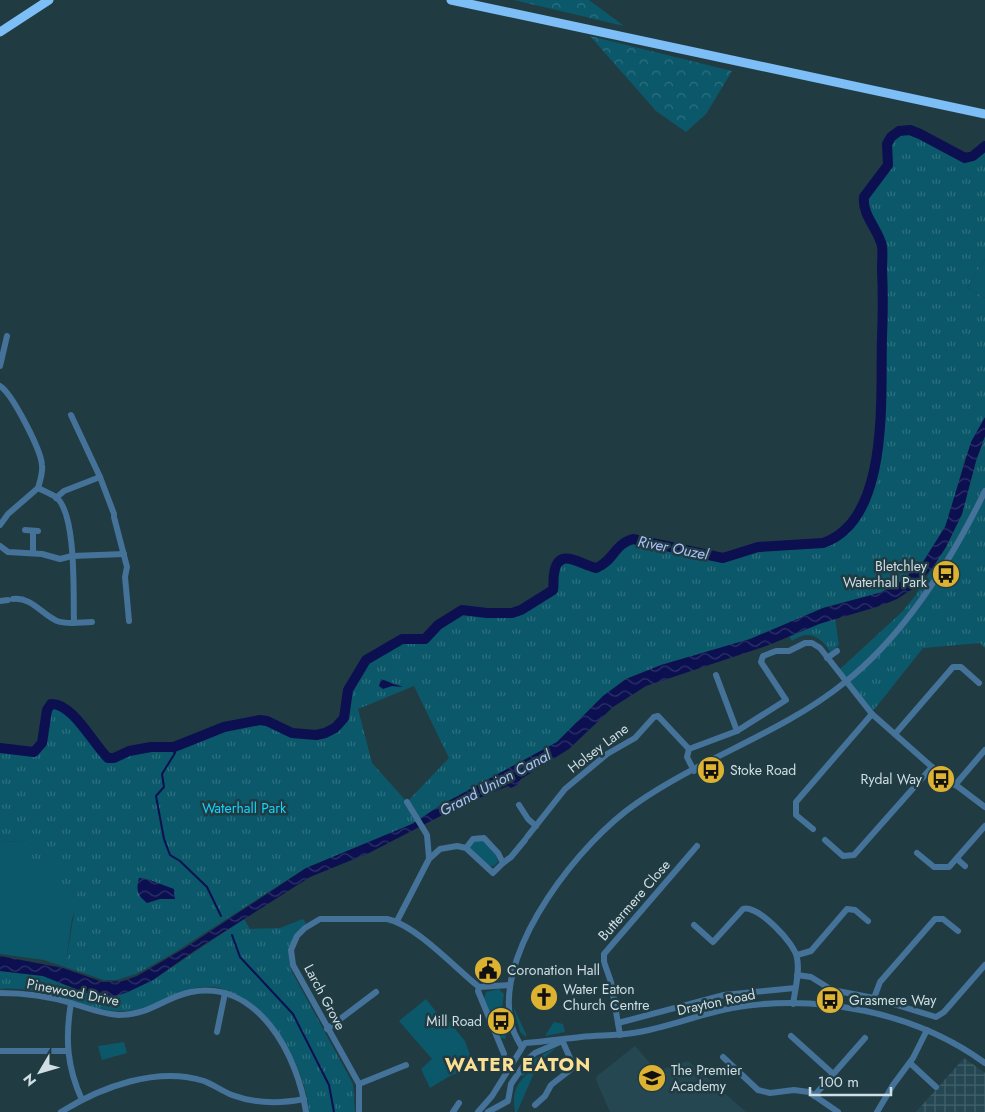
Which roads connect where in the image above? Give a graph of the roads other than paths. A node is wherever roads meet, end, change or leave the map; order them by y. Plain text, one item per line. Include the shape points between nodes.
1 (49, 0) edge
2 (451, 0) edge
3 (0, 32) edge
4 (985, 114) edge
5 (7, 336) dead end
6 (0, 366) edge
7 (0, 386) edge
8 (72, 415) dead end
9 (100, 477) junction
10 (38, 488) junction
11 (985, 491) edge
12 (56, 498) junction
13 (0, 525) edge
14 (25, 530) dead end
15 (0, 546) edge
16 (33, 553) junction
17 (124, 554) junction
18 (72, 556) junction
19 (0, 601) edge
20 (129, 621) dead end
21 (92, 622) dead end
22 (74, 623) junction
23 (837, 651) dead end
24 (827, 658) junction
25 (716, 676) dead end
26 (845, 682) junction
27 (979, 683) dead end
28 (872, 714) junction
29 (737, 731) junction
30 (895, 734) junction
31 (689, 748) junction
32 (985, 750) edge
33 (932, 767) junction
34 (694, 771) junction
35 (955, 784) junction
36 (407, 802) dead end
37 (519, 805) dead end
38 (985, 807) edge
39 (536, 826) junction
40 (985, 826) edge
41 (813, 829) dead end
42 (825, 840) dead end
43 (697, 846) dead end
44 (466, 848) junction
45 (917, 853) dead end
46 (429, 858) junction
47 (956, 859) junction
48 (503, 863) junction
49 (965, 866) dead end
50 (868, 921) dead end
51 (397, 922) junction
52 (694, 925) dead end
53 (958, 931) dead end
54 (797, 955) junction
55 (985, 965) edge
56 (797, 976) junction
57 (510, 985) junction
58 (479, 987) junction
59 (795, 988) junction
60 (376, 992) dead end
61 (0, 993) edge
62 (225, 993) junction
63 (874, 998) junction
64 (71, 1003) junction
65 (793, 1004) junction
66 (618, 1023) junction
67 (327, 1029) junction
68 (927, 1030) junction
69 (217, 1032) dead end
70 (620, 1035) junction
71 (791, 1036) dead end
72 (865, 1038) dead end
73 (562, 1041) junction
74 (531, 1044) junction
75 (520, 1049) junction
76 (0, 1051) edge
77 (67, 1051) junction
78 (535, 1053) junction
79 (504, 1054) dead end
80 (723, 1057) dead end
81 (528, 1059) junction
82 (910, 1063) junction
83 (985, 1063) edge
84 (406, 1065) dead end
85 (832, 1073) junction
86 (359, 1084) junction
87 (936, 1087) dead end
88 (497, 1088) junction
89 (508, 1092) junction
90 (492, 1096) junction
91 (814, 1096) junction
92 (304, 1099) junction
93 (82, 1100) junction
94 (459, 1103) dead end
95 (535, 1105) dead end
96 (505, 1106) junction
97 (61, 1112) edge
98 (306, 1112) edge
99 (359, 1112) edge
100 (453, 1112) edge
101 (478, 1112) edge
102 (488, 1112) edge
103 (838, 1112) edge
104 (877, 1112) edge

1 - 3 highway
2 - 4 highway
5 - 6 street
7 - 10 street via 6,389 38,450 42,464
8 - 9 street
9 - 12 street via 64,491
9 - 17 street
10 - 12 street
10 - 13 street
11 - 26 street via 924,596 875,654
12 - 18 street via 70,527
14 - 16 street via 36,531
15 - 16 street via 8,552
16 - 18 street via 60,559
17 - 18 street
17 - 20 street
18 - 22 street
19 - 22 street via 27,600 57,621
21 - 22 street
23 - 24 street
24 - 26 street
24 - 29 street via 810,642 790,652 776,651 763,656 762,662 786,700
25 - 29 street
26 - 28 street
26 - 34 street via 790,718
27 - 30 street via 961,668 953,667
28 - 30 street
28 - 41 street via 796,802 796,815
29 - 31 street
30 - 33 street
31 - 34 street via 687,755
31 - 39 street, Holsey Lane via 658,716 654,717 635,738 579,776
32 - 35 street
33 - 35 street
33 - 42 street via 854,855 843,856
34 - 57 street via 631,807 573,866 528,931 516,959
35 - 38 street
36 - 46 street via 430,845
37 - 39 street
39 - 48 street, Holsey Lane
40 - 47 street
43 - 66 street, Buttermere Close via 604,954
44 - 46 street via 447,846
44 - 48 street via 493,873
44 - 48 street via 474,839 484,838
45 - 47 street via 930,866 939,868 949,867
46 - 51 street
47 - 49 street
50 - 54 street via 855,910 847,909 811,951
51 - 58 street via 449,960
51 - 67 street, Larch Grove via 386,919 320,919 298,936 291,950 293,965
52 - 54 street via 714,942 741,910 749,908 785,936
53 - 63 street via 943,919 935,919 880,982
54 - 56 street
55 - 63 street via 936,1017
56 - 59 street
56 - 63 street via 811,977 832,990
57 - 58 street
57 - 75 street via 510,1019
58 - 79 street
59 - 65 street
59 - 66 street, Drayton Road via 724,995
60 - 67 street
61 - 64 street, Pinewood Drive via 39,995
62 - 64 street, Pinewood Drive via 208,990 188,993 152,1010 121,1015
62 - 69 street
62 - 92 street, Pinewood Drive via 252,1006 275,1033 296,1074
64 - 77 street
65 - 68 street, Drayton Road via 872,1012
65 - 70 street, Drayton Road via 734,1008 652,1030
66 - 70 street, Buttermere Close
67 - 86 street, Larch Grove
68 - 82 street
68 - 83 street, Drayton Road
70 - 73 street, Drayton Road
71 - 85 street
72 - 85 street
73 - 74 street, Drayton Road
73 - 78 street, Drayton Road
73 - 95 street via 574,1067 551,1085
74 - 75 street via 525,1043
74 - 78 street
75 - 81 street via 523,1058
75 - 88 street
76 - 77 street
77 - 93 street via 74,1083
78 - 81 street
80 - 91 street via 758,1090 770,1093 794,1090
81 - 89 street
82 - 87 street
82 - 104 street
84 - 86 street
85 - 91 street
86 - 99 street
88 - 89 street via 503,1087
88 - 90 street
89 - 96 street
90 - 96 street via 494,1102
90 - 101 street
91 - 103 street
92 - 93 street via 282,1103 257,1102 205,1082 164,1077 135,1080
92 - 98 street, Pinewood Drive
93 - 97 street
94 - 100 street
96 - 102 street

